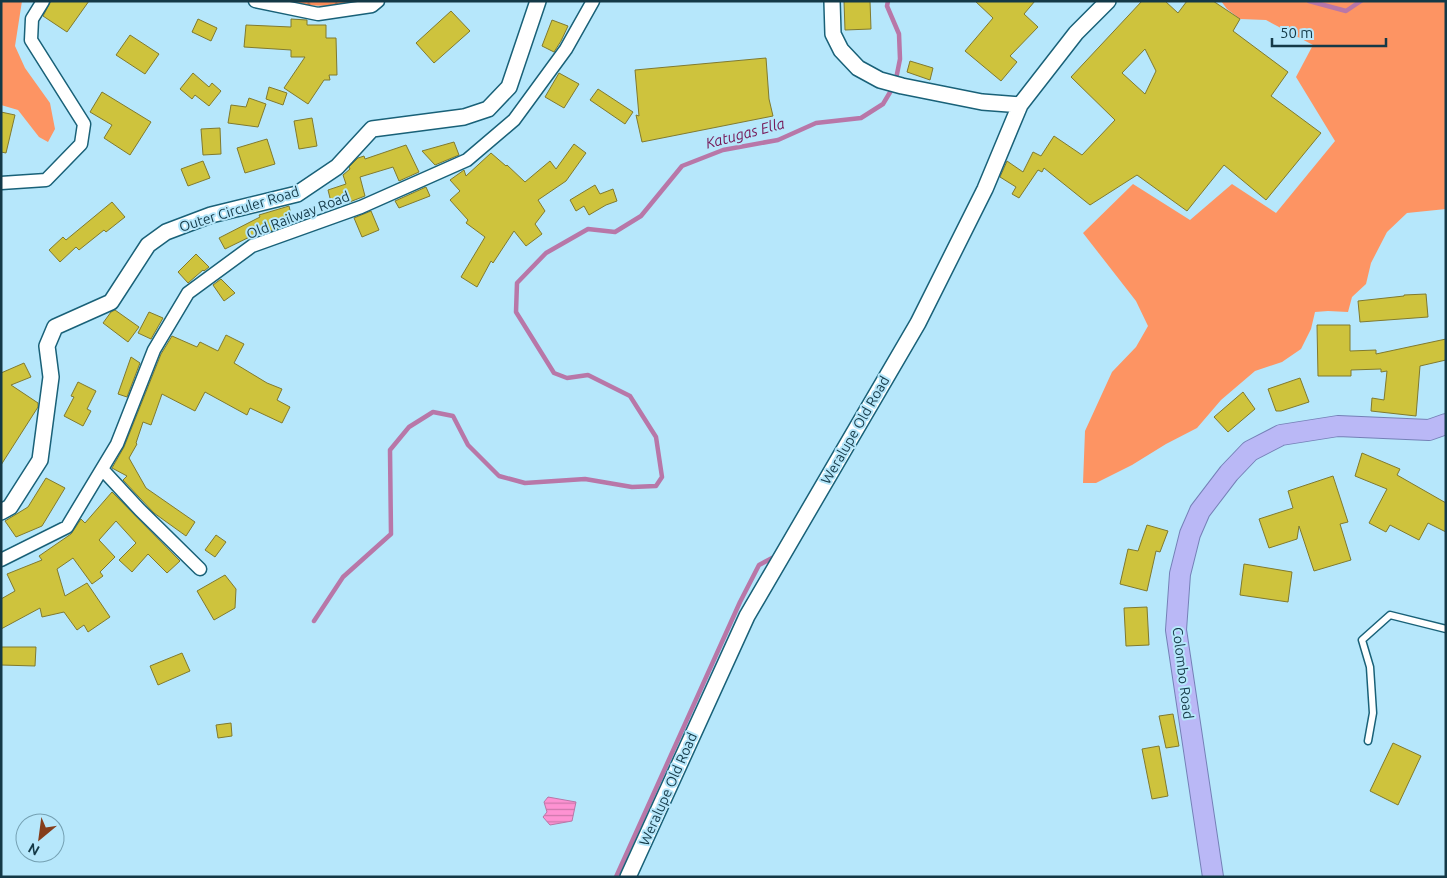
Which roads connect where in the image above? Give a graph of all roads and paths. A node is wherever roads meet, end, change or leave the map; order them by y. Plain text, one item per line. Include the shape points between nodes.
1 (43, 1) edge
2 (255, 1) edge
3 (378, 1) edge
4 (538, 1) edge
5 (593, 1) edge
6 (832, 1) edge
7 (1108, 1) edge
8 (1020, 105) junction
9 (1, 184) edge
10 (1446, 424) edge
11 (102, 469) junction
12 (1, 512) edge
13 (1, 560) edge
14 (200, 569) dead end
15 (1446, 629) edge
16 (1368, 741) dead end
17 (628, 877) edge
18 (1213, 877) edge

1 - 9 street via 32,19 31,40 84,124 81,144 46,180
2 - 3 street via 318,14 372,6
4 - 12 street, Outer Circuler Road via 509,87 488,109 464,117 372,129 338,168 296,194 211,215 166,232 148,245 111,302 55,327 47,346 51,377 40,460 10,507
5 - 11 street, Old Railway Road via 566,49 514,120 467,160 361,207 252,246 188,293 154,350 116,444
6 - 8 street via 833,34 840,50 858,68 880,80 896,84 982,102
7 - 8 street, Weralupe Old Road via 1076,33
8 - 17 street, Weralupe Old Road via 985,189 918,323 747,616
10 - 18 highway, Colombo Road via 1429,430 1338,426 1281,435 1250,450 1200,511 1190,534 1180,574 1176,630
11 - 13 street, Old Railway Road via 67,527
11 - 14 street
15 - 16 lane via 1390,615 1362,640 1370,667 1373,713

